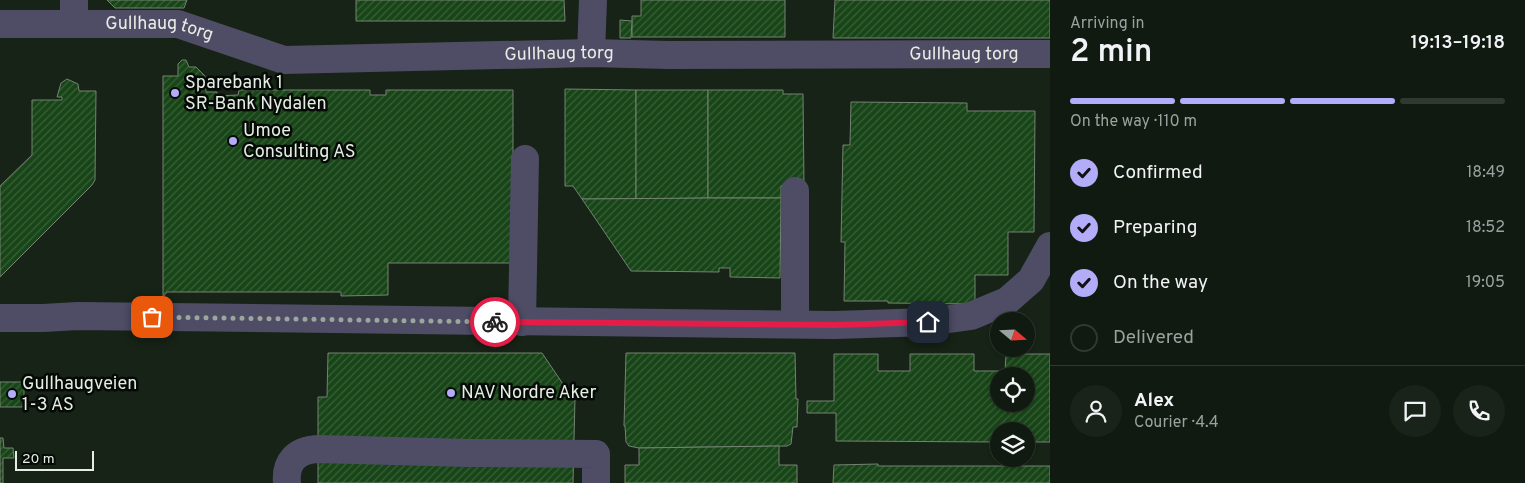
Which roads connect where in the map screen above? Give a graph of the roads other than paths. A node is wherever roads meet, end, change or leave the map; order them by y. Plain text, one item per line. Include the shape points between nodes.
1 (593, 0) edge
2 (74, 12) edge
3 (0, 24) edge
4 (591, 53) junction
5 (1050, 54) edge
6 (525, 159) dead end
7 (795, 191) dead end
8 (1050, 246) edge
9 (0, 318) edge
10 (522, 322) junction
11 (795, 324) junction
12 (287, 483) edge
13 (596, 483) edge

1 - 4 street
2 - 3 street, Gullhaug torg
2 - 4 street, Gullhaug torg via 178,24 284,60
4 - 5 street, Gullhaug torg
6 - 10 street
7 - 11 street
8 - 11 street via 1031,280 1007,301 971,316 928,322
9 - 10 street via 78,316
10 - 11 street
12 - 13 street via 286,472 299,453 318,449 596,454

